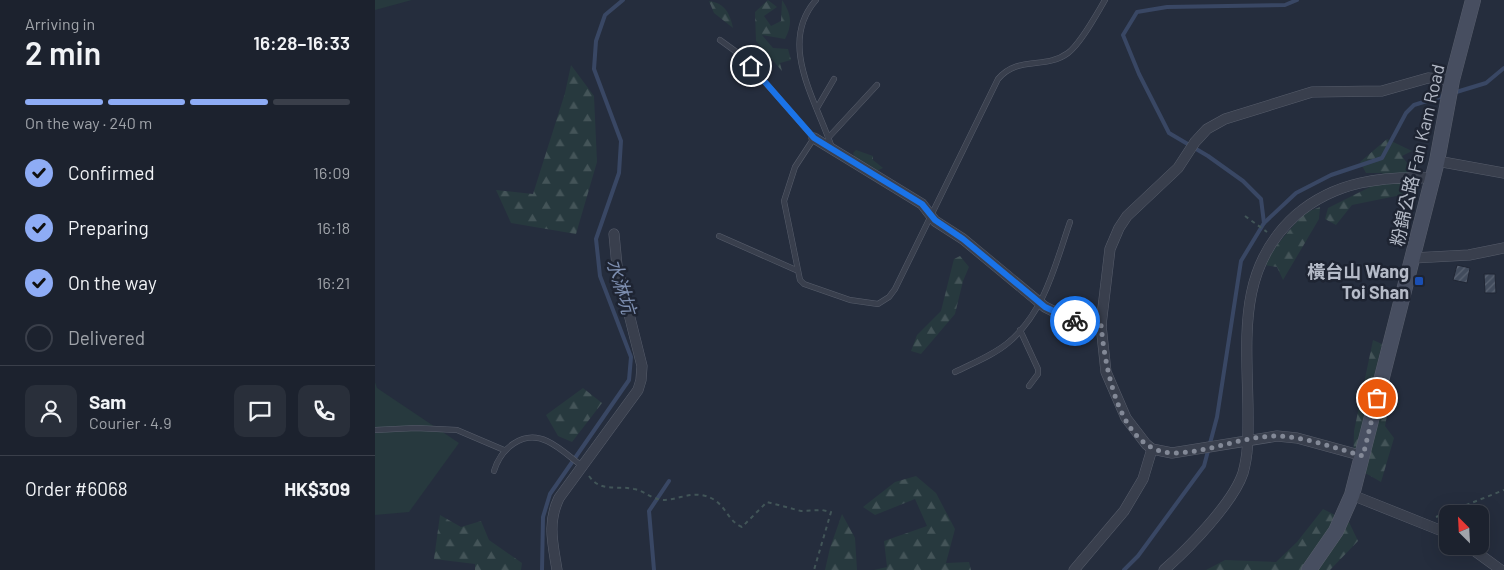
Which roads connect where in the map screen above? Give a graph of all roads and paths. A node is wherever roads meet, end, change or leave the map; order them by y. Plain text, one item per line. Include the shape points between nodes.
1 (816, 0) edge
2 (1105, 0) edge
3 (1473, 0) edge
4 (720, 40) dead end
5 (834, 79) dead end
6 (1452, 80) junction
7 (877, 85) dead end
8 (817, 108) junction
9 (814, 138) junction
10 (829, 138) junction
11 (832, 149) junction
12 (1437, 162) junction
13 (1504, 174) edge
14 (1432, 178) junction
15 (932, 216) junction
16 (1245, 216) dead end
17 (1070, 222) dead end
18 (1269, 233) dead end
19 (614, 234) dead end
20 (719, 236) dead end
21 (1504, 248) edge
22 (1413, 258) junction
23 (796, 270) junction
24 (1041, 304) junction
25 (1101, 325) junction
26 (1020, 330) junction
27 (955, 372) dead end
28 (1029, 386) dead end
29 (375, 430) edge
30 (1248, 439) junction
31 (1152, 449) junction
32 (504, 450) junction
33 (1363, 456) junction
34 (582, 466) junction
35 (494, 471) dead end
36 (1504, 490) edge
37 (1352, 496) junction
38 (1425, 522) junction
39 (1439, 529) edge
40 (1480, 555) edge
41 (557, 570) edge
42 (814, 570) edge
43 (1074, 570) edge
44 (1164, 570) edge
45 (1309, 570) edge
46 (1501, 570) edge

1 - 8 lane via 801,22 799,39 803,72
2 - 15 lane via 1068,53 1048,61 1016,65 998,79
3 - 6 main road, 粉錦公路 Fan Kam Road
4 - 9 lane via 742,56
5 - 8 lane
6 - 12 main road, 粉錦公路 Fan Kam Road
6 - 25 street via 1428,78 1382,91 1312,92 1225,119 1207,129 1172,175 1137,206 1119,228 1110,249
7 - 10 lane
8 - 10 lane
9 - 11 street
9 - 23 lane via 795,167 784,201
10 - 11 lane
11 - 15 street via 922,204
12 - 13 street
12 - 14 main road, 粉錦公路 Fan Kam Road
14 - 22 main road, 粉錦公路 Fan Kam Road
14 - 30 street via 1387,178 1332,191 1302,210 1274,237 1255,274 1251,293
15 - 23 lane via 895,289 878,304 850,300 804,284
15 - 24 street
16 - 18 path
17 - 24 lane
19 - 34 street via 617,266 642,366 641,380
20 - 23 lane
21 - 22 street via 1469,255
22 - 33 main road, 粉錦公路 Fan Kam Road
24 - 25 street via 1071,320
24 - 26 lane
25 - 31 street via 1107,372 1116,400 1139,437
26 - 27 lane via 994,353
26 - 28 lane via 1039,369
29 - 32 lane via 457,430
30 - 31 street via 1173,453
30 - 33 street via 1288,437
30 - 44 street via 1242,474 1232,493
31 - 43 street via 1143,479 1123,511
32 - 34 lane via 529,438 547,441
32 - 35 lane
33 - 37 main road, 粉錦公路 Fan Kam Road
34 - 41 street via 559,498 551,520
34 - 42 path via 595,484 608,488 635,489 663,500 700,494 716,500 735,524 742,527 767,502 801,510 831,512
36 - 38 path via 1447,510
37 - 38 street
37 - 45 main road, 粉錦公路 Fan Kam Road via 1336,531
38 - 39 street
40 - 46 street

